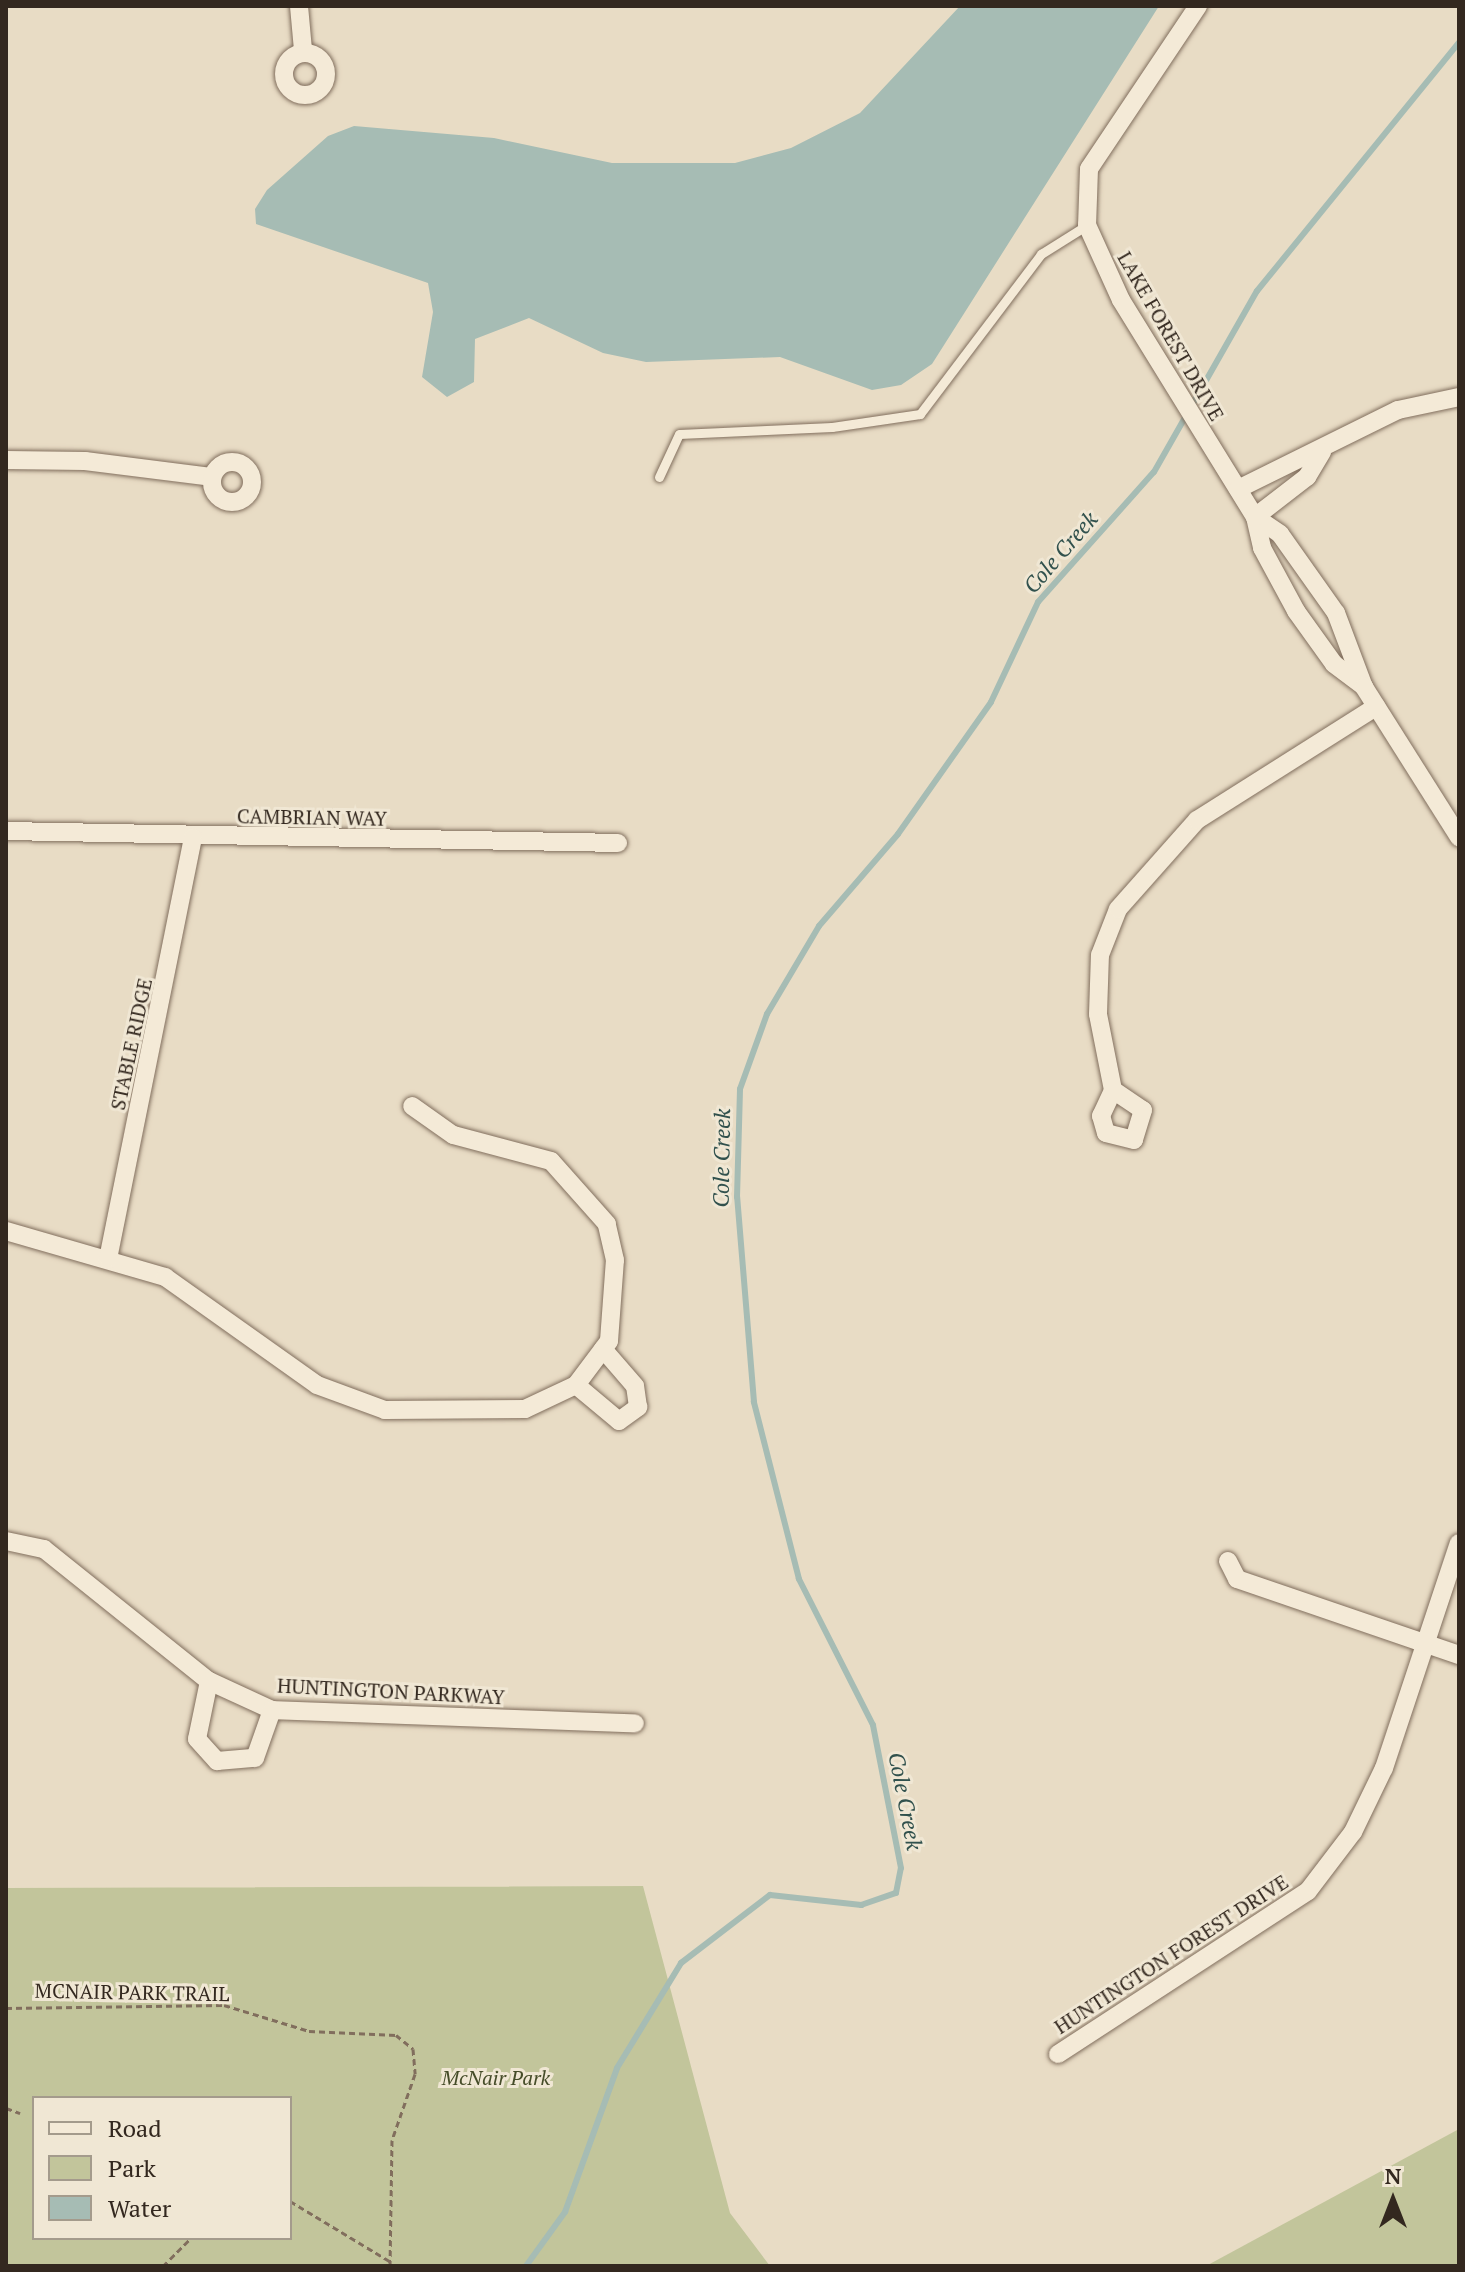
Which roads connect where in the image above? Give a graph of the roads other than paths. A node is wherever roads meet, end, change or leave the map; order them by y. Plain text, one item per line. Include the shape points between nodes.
1 (299, 6) edge
2 (1198, 6) edge
3 (303, 50) dead end
4 (1087, 225) junction
5 (1459, 397) edge
6 (1322, 452) junction
7 (6, 460) edge
8 (211, 477) dead end
9 (659, 477) dead end
10 (1238, 489) junction
11 (1255, 517) junction
12 (1364, 687) junction
13 (1376, 707) junction
14 (6, 831) edge
15 (193, 837) junction
16 (1459, 837) edge
17 (618, 843) dead end
18 (1113, 1090) dead end
19 (412, 1106) dead end
20 (6, 1231) edge
21 (108, 1259) junction
22 (603, 1349) junction
23 (576, 1385) junction
24 (6, 1541) edge
25 (1459, 1543) edge
26 (1228, 1561) dead end
27 (1426, 1645) junction
28 (1459, 1655) edge
29 (209, 1681) junction
30 (272, 1710) junction
31 (635, 1723) dead end
32 (1058, 2054) dead end

1 - 3 street
2 - 4 street, LAKE FOREST DRIVE via 1089,169
4 - 9 lane via 1041,254 920,414 832,427 679,434
4 - 10 street, LAKE FOREST DRIVE via 1146,343
5 - 6 street via 1398,410
6 - 10 street via 1297,455
6 - 11 street via 1307,477
7 - 8 street via 85,461
10 - 11 street, LAKE FOREST DRIVE
11 - 12 street, LAKE FOREST DRIVE via 1280,534 1336,613
11 - 12 street, LAKE FOREST DRIVE via 1262,548 1296,611 1334,664
12 - 13 street, LAKE FOREST DRIVE
13 - 16 street, LAKE FOREST DRIVE
13 - 18 street via 1197,820 1118,909 1100,955 1098,1014
14 - 15 street, CAMBRIAN WAY
15 - 17 street, CAMBRIAN WAY
15 - 21 street, STABLE RIDGE
19 - 22 street via 453,1135 551,1161 589,1201 607,1224 615,1260
20 - 21 street
21 - 23 street via 165,1277 317,1385 385,1410 456,1415 525,1409
22 - 23 street
22 - 23 street via 635,1386 638,1407 619,1421
24 - 29 street, HUNTINGTON PARKWAY via 44,1549
25 - 27 street, HUNTINGTON FOREST DRIVE
26 - 27 street via 1237,1579
27 - 28 street
27 - 32 street, HUNTINGTON FOREST DRIVE via 1384,1768 1353,1832 1308,1891
29 - 30 street, HUNTINGTON PARKWAY
29 - 30 street via 197,1739 217,1761 255,1758
30 - 31 street, HUNTINGTON PARKWAY

